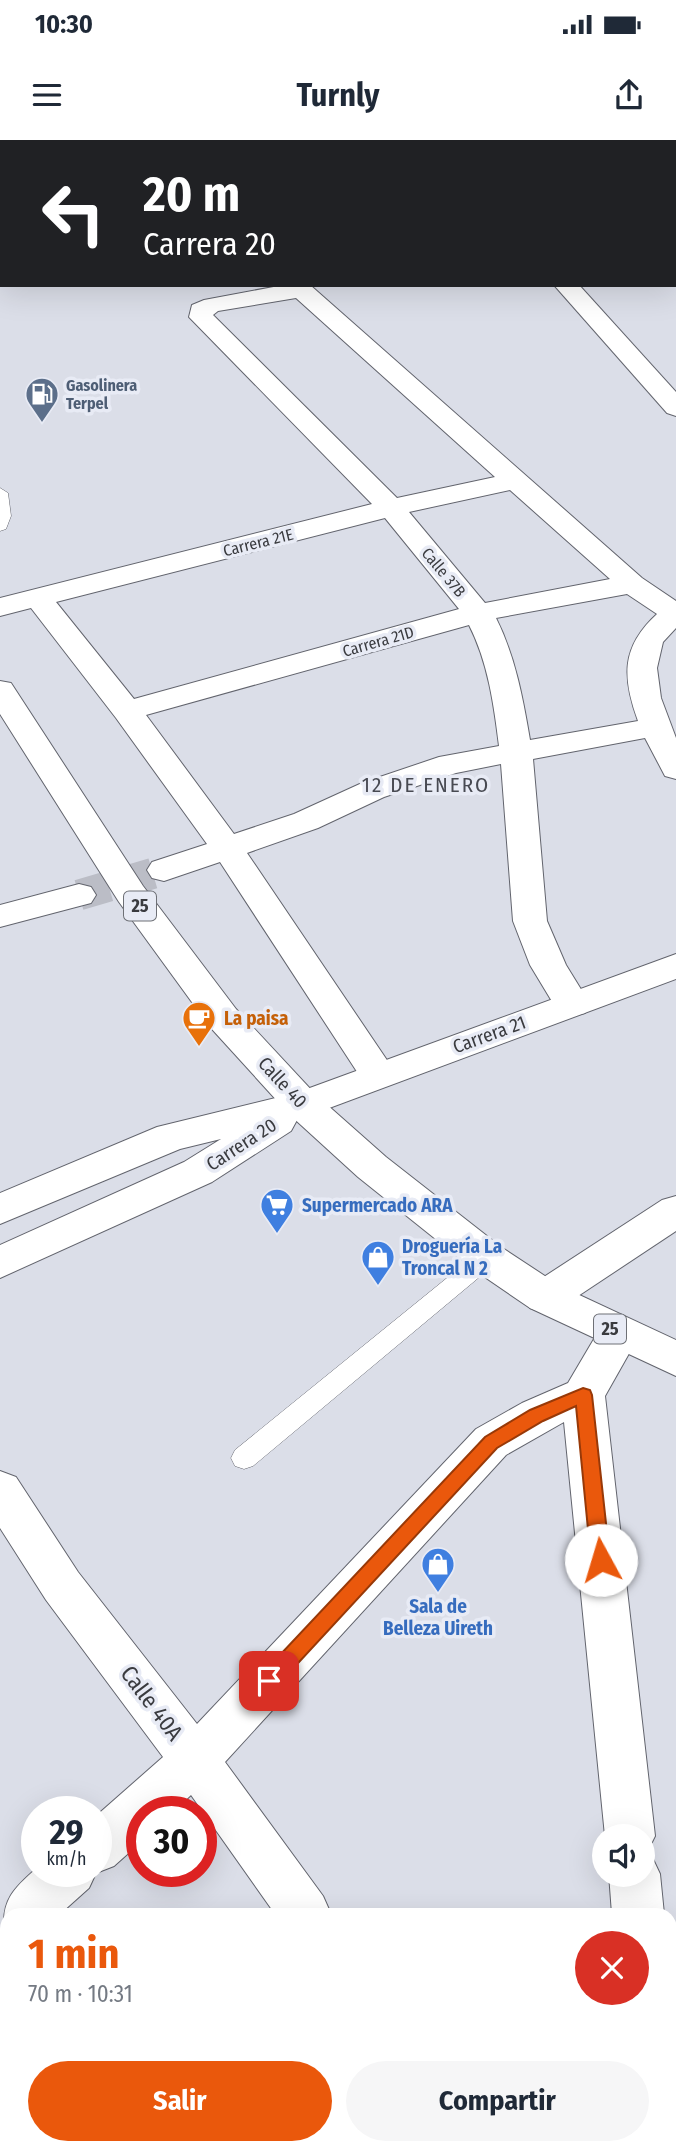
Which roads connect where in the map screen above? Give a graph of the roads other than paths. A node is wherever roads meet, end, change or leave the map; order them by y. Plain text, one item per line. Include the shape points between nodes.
1 (568, 287) edge
2 (299, 288) edge
3 (676, 408) edge
4 (517, 480) junction
5 (0, 493) edge
6 (391, 509) junction
7 (0, 526) edge
8 (632, 584) junction
9 (37, 597) junction
10 (0, 607) edge
11 (478, 613) junction
12 (676, 613) edge
13 (0, 690) edge
14 (127, 710) junction
15 (656, 727) junction
16 (516, 751) junction
17 (676, 769) edge
18 (226, 848) junction
19 (164, 870) tunnel mouth
20 (79, 895) tunnel mouth
21 (0, 916) edge
22 (676, 966) edge
23 (572, 1004) junction
24 (378, 1075) junction
25 (303, 1105) junction
26 (0, 1209) edge
27 (676, 1210) edge
28 (486, 1258) junction
29 (0, 1262) edge
30 (545, 1297) junction
31 (619, 1334) junction
32 (676, 1359) edge
33 (583, 1395) junction
34 (244, 1458) dead end
35 (0, 1490) edge
36 (195, 1760) junction
37 (628, 1824) edge
38 (112, 1835) edge
39 (53, 1887) edge
40 (635, 1887) edge
41 (30, 1908) edge
42 (301, 1908) edge
43 (637, 1908) edge

1 - 3 main road
2 - 4 main road, Calle 37B
2 - 6 main road, Calle 37B via 212,305 201,310 201,317
4 - 6 main road, Carrera 21E
4 - 8 main road, Calle 37B
5 - 7 lane
6 - 9 main road, Carrera 21E
6 - 11 main road, Calle 37B
8 - 11 main road, Carrera 21D
8 - 12 main road, Calle 37B
9 - 10 main road, Carrera 21E
9 - 14 main road
11 - 14 main road, Carrera 21D
11 - 16 main road, Calle 37B via 492,640 508,698
12 - 15 main road via 654,632 643,656 642,687
13 - 25 main road, Calle 40 / 25 via 131,894 223,1018
14 - 18 main road
15 - 16 main road
15 - 17 main road
16 - 18 main road via 450,764
16 - 23 main road, Calle 37B via 530,921 548,965
18 - 19 main road
18 - 24 main road
20 - 21 main road
22 - 23 main road, Carrera 21
23 - 24 main road, Carrera 21
24 - 25 main road, Carrera 21
25 - 26 main road, Carrera 20 via 171,1137
25 - 28 main road, Calle 40 / 25
25 - 29 main road, Carrera 20 via 198,1172
27 - 30 main road
28 - 30 main road, Calle 40 / 25
28 - 34 lane
30 - 31 main road, Calle 40 / 25
31 - 32 main road, Calle 40 / 25
31 - 33 main road
33 - 36 main road via 491,1442
33 - 37 main road
35 - 36 main road, Calle 40A via 62,1586
36 - 38 main road
36 - 42 main road, Calle 40A
39 - 41 main road
40 - 43 main road

